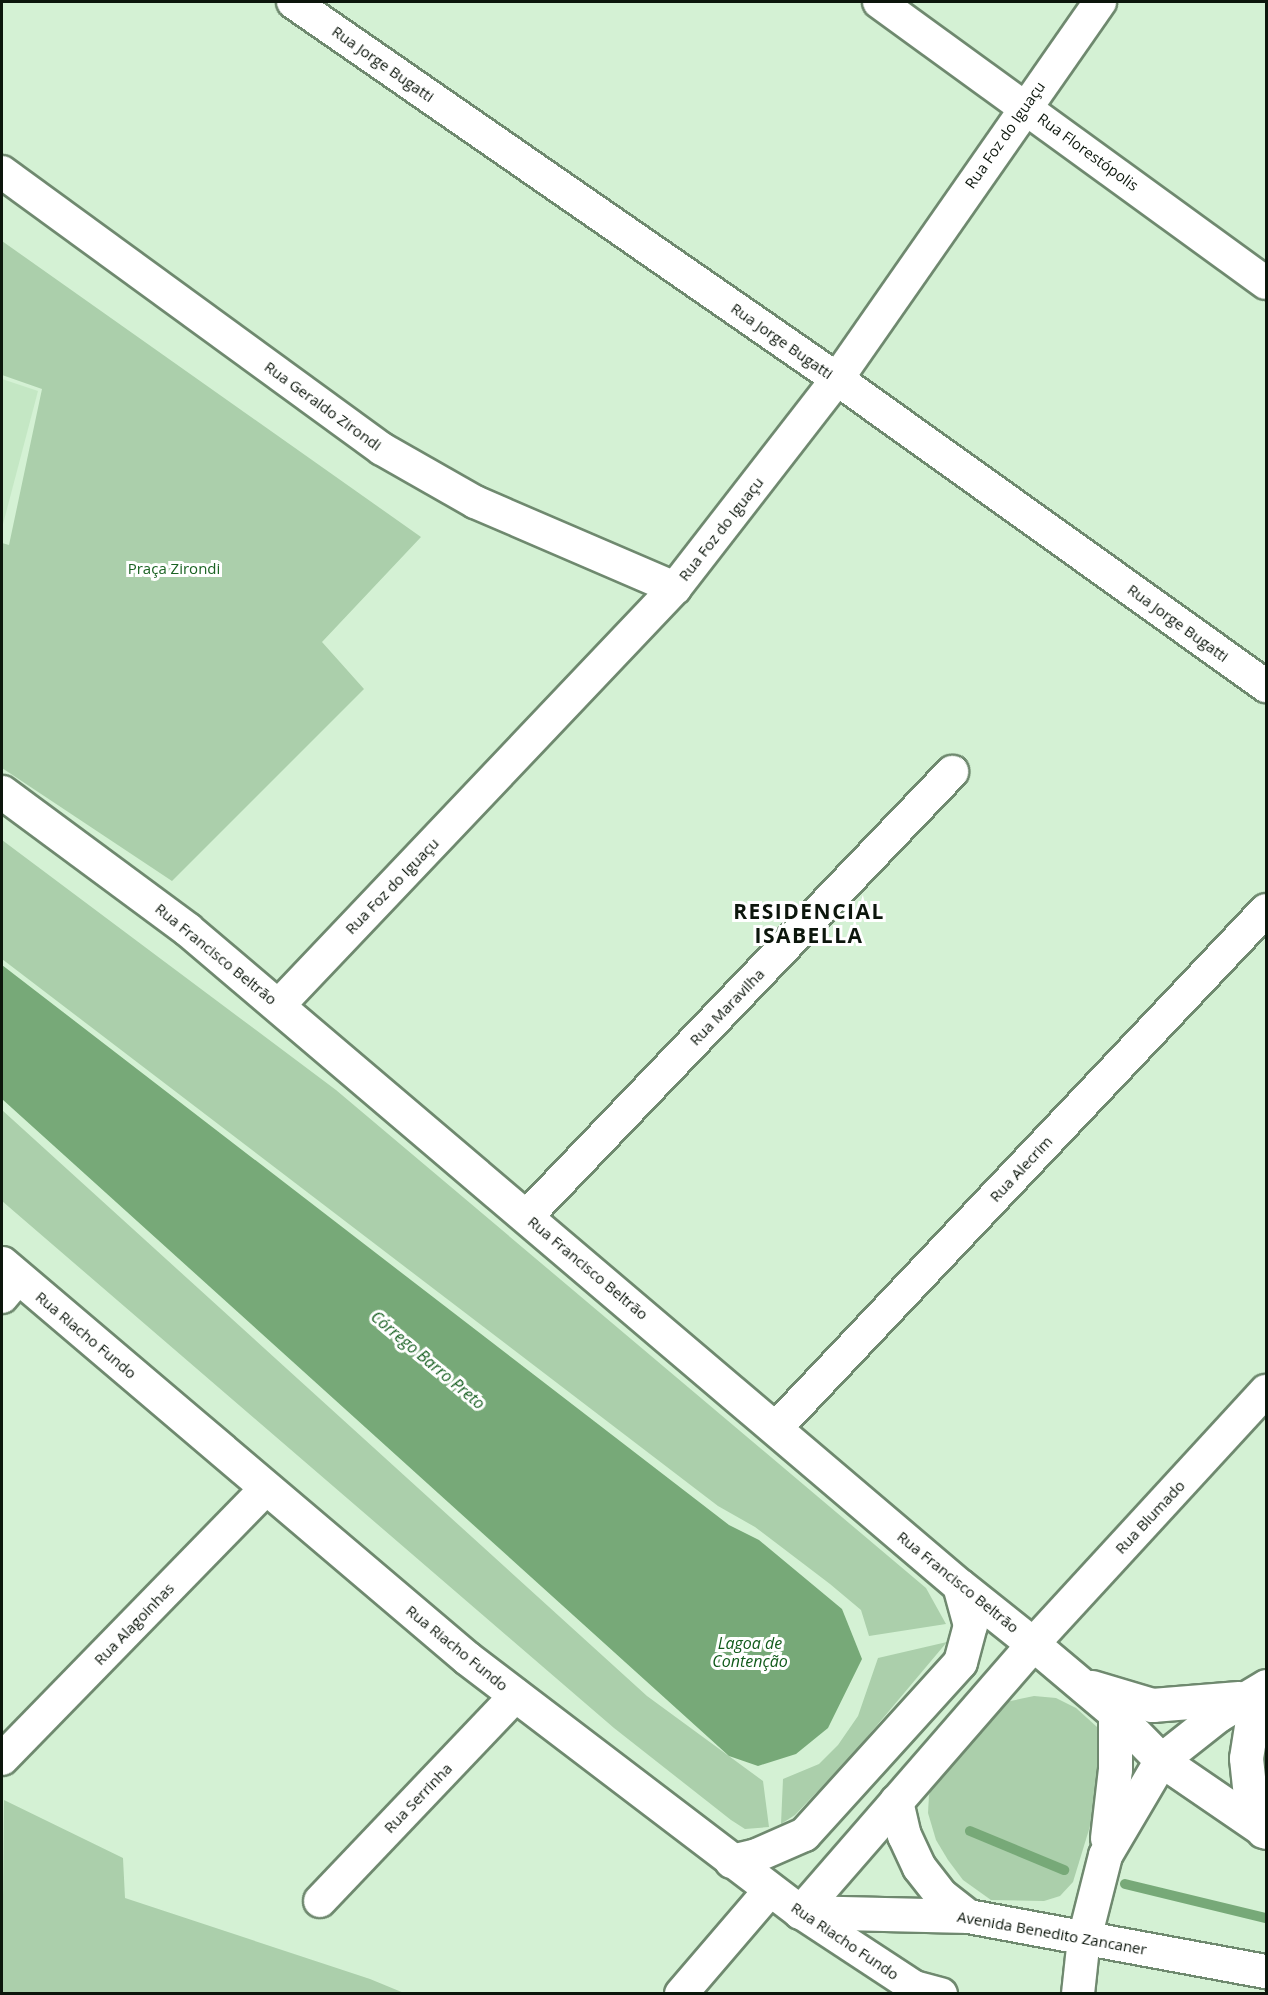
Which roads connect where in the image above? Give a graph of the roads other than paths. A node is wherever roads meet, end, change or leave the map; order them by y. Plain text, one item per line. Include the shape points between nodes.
1 (293, 2) edge
2 (879, 2) edge
3 (1100, 2) edge
4 (1024, 106) junction
5 (2, 172) edge
6 (1266, 282) edge
7 (837, 379) junction
8 (675, 588) junction
9 (1266, 686) edge
10 (952, 772) dead end
11 (2, 792) edge
12 (1266, 910) edge
13 (279, 1005) junction
14 (526, 1216) junction
15 (7, 1279) edge
16 (1266, 1391) edge
17 (776, 1428) junction
18 (266, 1488) junction
19 (959, 1585) junction
20 (1033, 1644) junction
21 (1080, 1683) junction
22 (1260, 1690) edge
23 (516, 1695) junction
24 (1114, 1713) junction
25 (2, 1759) edge
26 (1161, 1760) junction
27 (896, 1801) junction
28 (1265, 1831) edge
29 (1105, 1855) junction
30 (731, 1861) junction
31 (770, 1890) junction
32 (320, 1901) dead end
33 (800, 1912) junction
34 (968, 1916) junction
35 (1084, 1938) junction
36 (1266, 1971) edge
37 (681, 1994) edge
38 (941, 1994) edge
39 (1078, 1994) edge

1 - 7 street, Rua Jorge Bugatti
2 - 4 street, Rua Florestópolis
3 - 4 street, Rua Foz do Iguaçu
4 - 6 street, Rua Florestópolis
4 - 7 street, Rua Foz do Iguaçu
5 - 8 street, Rua Geraldo Zirondi via 382,449 476,502
7 - 8 street, Rua Foz do Iguaçu
7 - 9 street, Rua Jorge Bugatti
8 - 13 street, Rua Foz do Iguaçu
10 - 14 street, Rua Maravilha
11 - 13 main road, Rua Francisco Beltrão via 188,929
12 - 17 street, Rua Alecrim
13 - 14 main road, Rua Francisco Beltrão
14 - 17 main road, Rua Francisco Beltrão
15 - 18 main road, Rua Riacho Fundo
16 - 20 street, Rua Blumado
17 - 19 main road, Rua Francisco Beltrão
18 - 23 main road, Rua Riacho Fundo
18 - 25 street, Rua Alagoinhas
19 - 20 main road, Rua Francisco Beltrão
19 - 30 main road via 970,1625 960,1662 804,1834 756,1856
20 - 21 main road, Rua Francisco Beltrão
20 - 27 main road
21 - 22 main road via 1152,1705
21 - 24 main road, Rua Francisco Beltrão
22 - 26 main road
22 - 28 main road via 1246,1758 1250,1796
23 - 30 main road, Rua Riacho Fundo
23 - 32 street, Rua Serrinha
24 - 26 main road, Rua Francisco Beltrão
24 - 29 main road via 1115,1769
26 - 28 main road
26 - 29 main road
27 - 33 main road
27 - 34 main road via 904,1835 919,1867 940,1894
29 - 35 main road
30 - 31 main road, Rua Riacho Fundo
31 - 33 main road, Rua Riacho Fundo
31 - 37 street
33 - 34 main road, Avenida Benedito Zancaner
33 - 38 street, Rua Riacho Fundo via 914,1987
34 - 35 main road, Avenida Benedito Zancaner
35 - 36 main road, Avenida Benedito Zancaner
35 - 39 street

